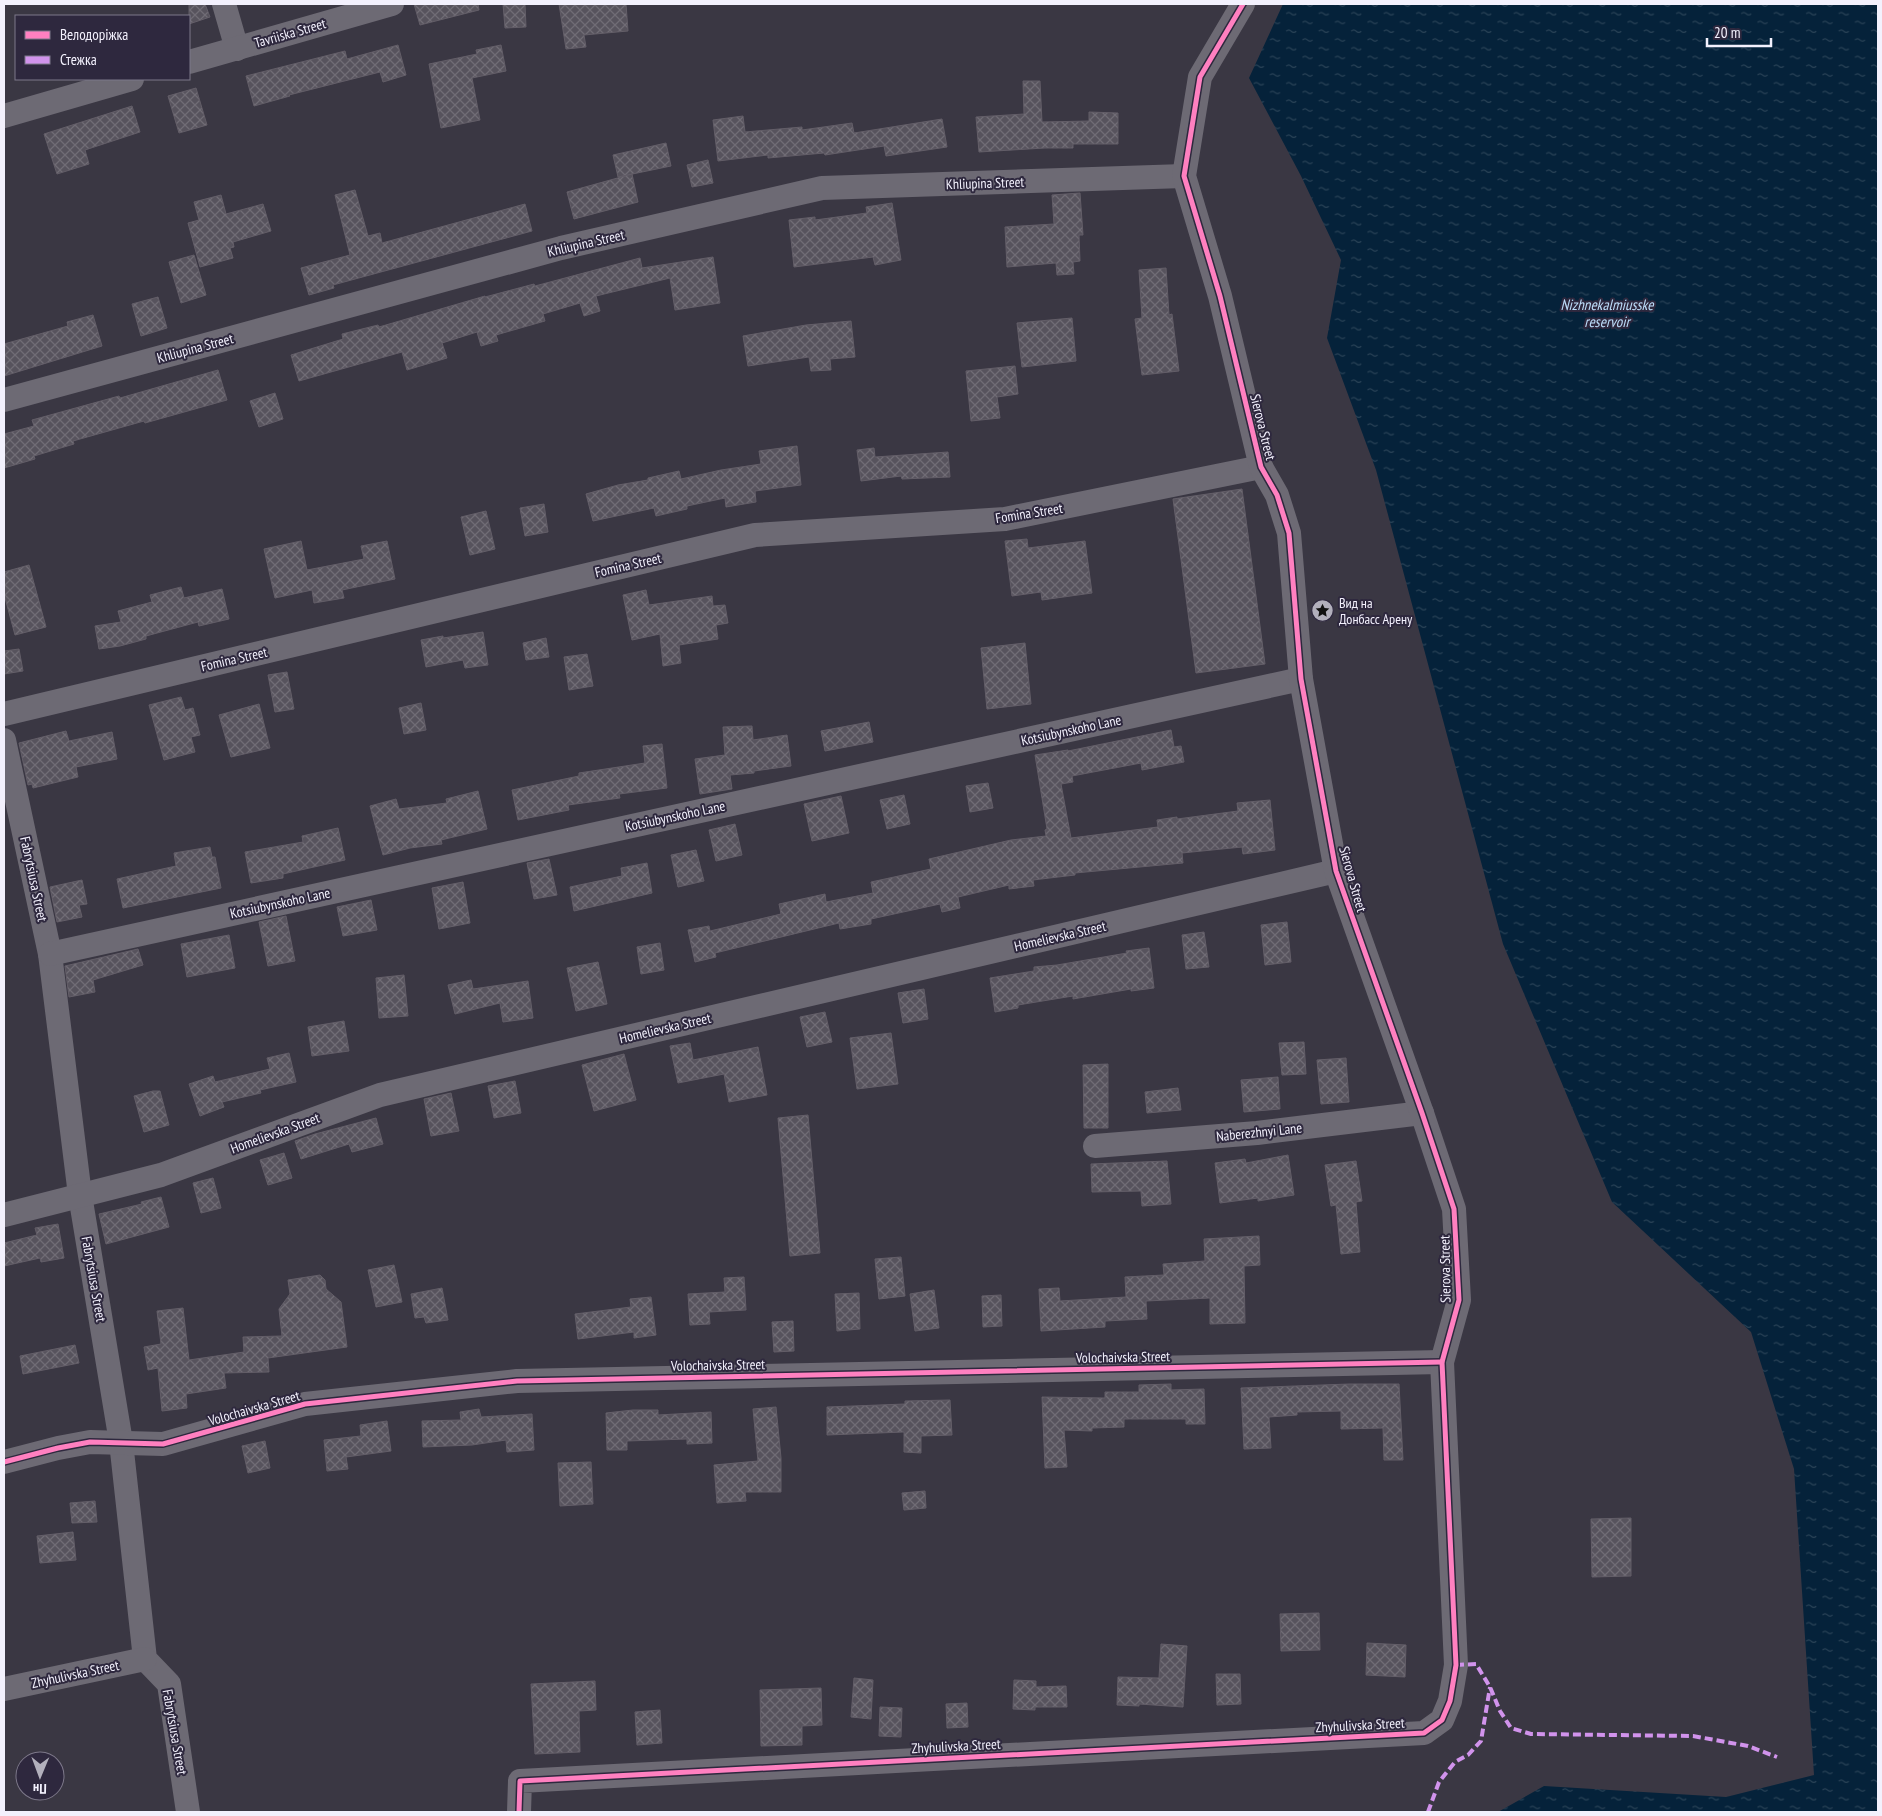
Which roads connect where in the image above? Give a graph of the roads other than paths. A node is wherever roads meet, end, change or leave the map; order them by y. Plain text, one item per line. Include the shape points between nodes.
1 (224, 4) edge
2 (392, 4) edge
3 (1243, 4) edge
4 (237, 48) junction
5 (190, 62) edge
6 (129, 80) edge
7 (4, 116) edge
8 (1184, 176) junction
9 (4, 400) edge
10 (1261, 467) junction
11 (1301, 679) junction
12 (4, 714) edge
13 (4, 740) edge
14 (1336, 871) junction
15 (50, 954) junction
16 (1422, 1113) junction
17 (1095, 1146) dead end
18 (80, 1195) junction
19 (4, 1215) edge
20 (1442, 1362) junction
21 (121, 1442) junction
22 (4, 1462) edge
23 (145, 1659) junction
24 (4, 1689) edge
25 (1424, 1733) joint
26 (188, 1812) edge
27 (519, 1812) edge

1 - 4 street
2 - 4 street, Tavriiska Street
3 - 8 street, Sierova Street via 1200,77
4 - 5 street, Tavriiska Street
6 - 7 street
8 - 9 street, Khliupina Street via 822,188 561,248
8 - 10 street, Sierova Street via 1220,296
10 - 11 street, Sierova Street via 1277,495 1289,533
10 - 12 street, Fomina Street via 1005,519 755,535
11 - 14 street, Sierova Street
11 - 15 street, Kotsiubynskoho Lane
13 - 15 street, Fabrytsiusa Street
14 - 16 street, Sierova Street
14 - 18 street, Homelievska Street via 380,1094 161,1175
15 - 18 street, Fabrytsiusa Street
16 - 17 street, Naberezhnyi Lane via 1257,1133
16 - 20 street, Sierova Street via 1454,1210 1457,1241 1459,1300
18 - 19 street, Homelievska Street
18 - 21 street, Fabrytsiusa Street
20 - 21 street, Volochaivska Street via 517,1381 305,1404 163,1444
20 - 25 street, Sierova Street via 1456,1665 1450,1701 1442,1720
21 - 22 street, Volochaivska Street via 90,1442
21 - 23 street, Fabrytsiusa Street
23 - 24 street, Zhyhulivska Street
23 - 26 street, Fabrytsiusa Street via 169,1684
25 - 27 street, Zhyhulivska Street via 520,1781

